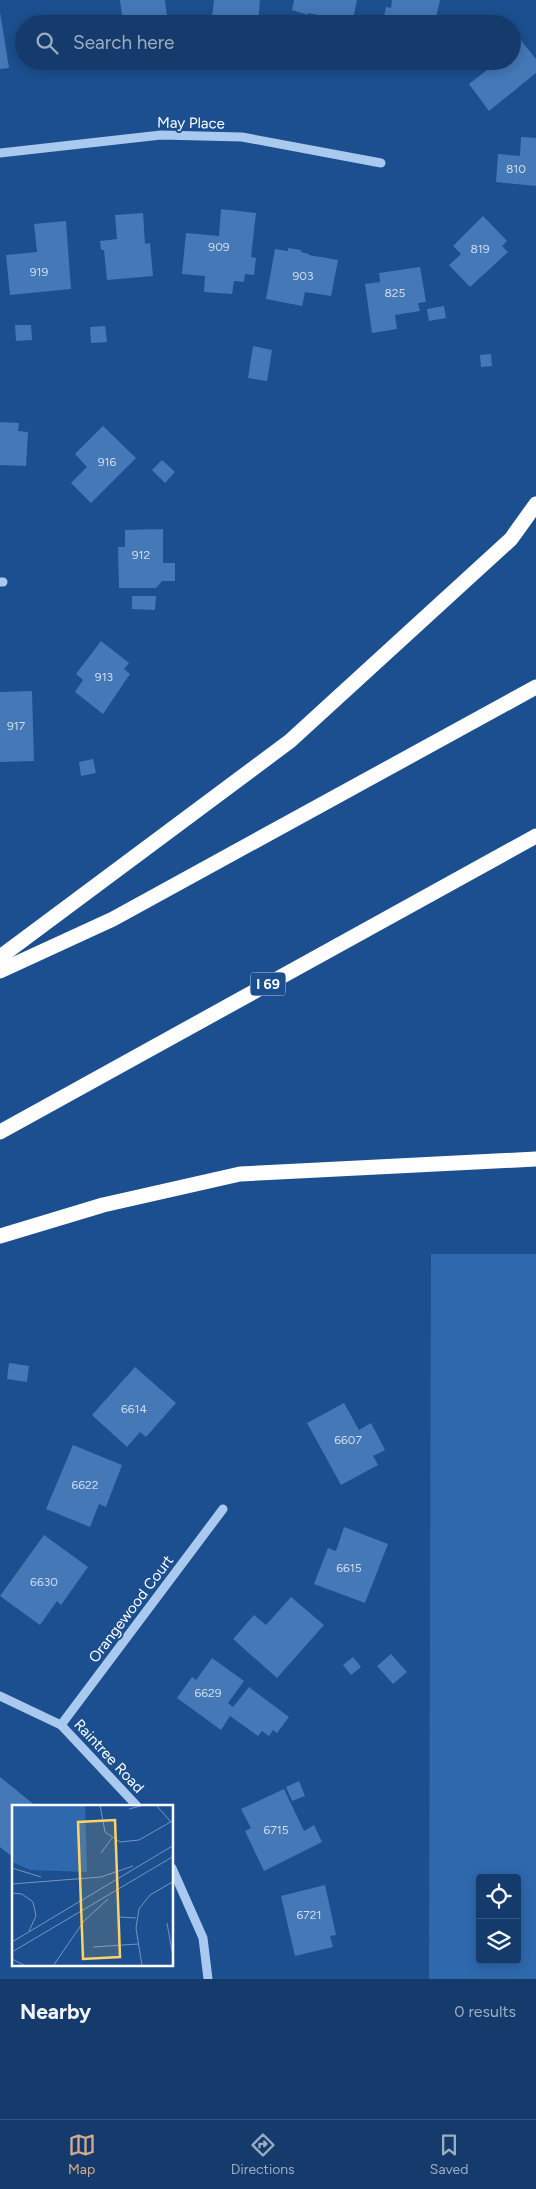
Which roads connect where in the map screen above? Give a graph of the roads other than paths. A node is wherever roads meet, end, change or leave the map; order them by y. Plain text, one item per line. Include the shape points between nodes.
1 (0, 153) edge
2 (381, 163) dead end
3 (536, 504) edge
4 (536, 687) edge
5 (536, 836) edge
6 (0, 957) edge
7 (0, 971) edge
8 (0, 1132) edge
9 (536, 1158) edge
10 (0, 1236) edge
11 (223, 1509) dead end
12 (0, 1696) edge
13 (61, 1725) junction
14 (136, 1805) edge
15 (174, 1872) edge
16 (208, 1979) edge

1 - 2 street, May Place via 161,135 242,137
3 - 6 highway via 510,539 290,740
4 - 7 highway via 112,919
5 - 8 highway, I 69
9 - 10 highway via 240,1174 103,1205
11 - 13 street, Orangewood Court
12 - 13 street
13 - 14 street, Raintree Road
15 - 16 street via 204,1938

